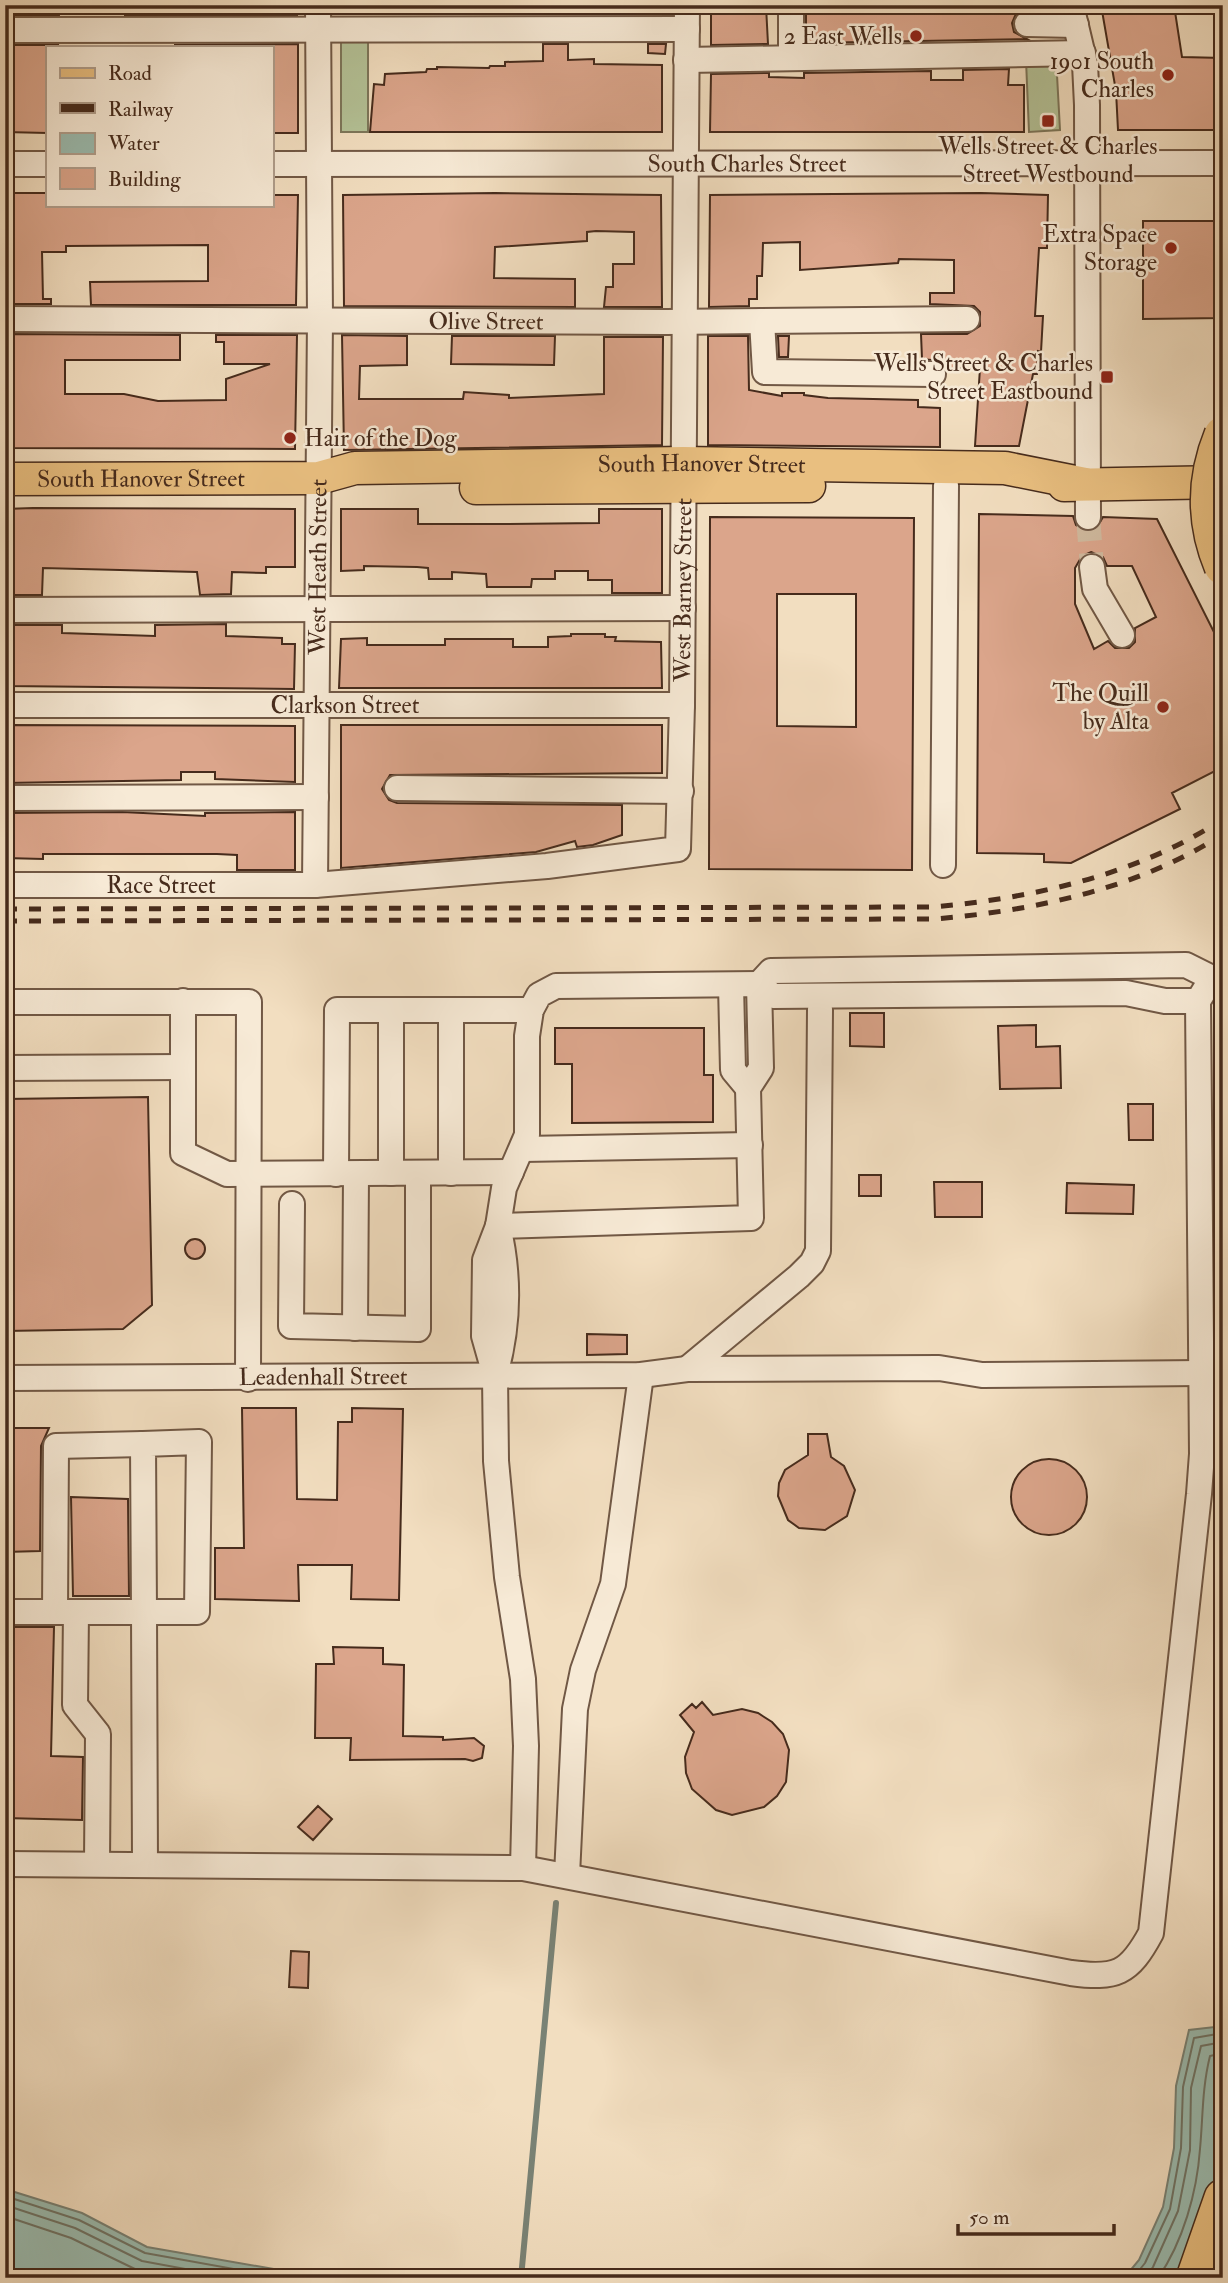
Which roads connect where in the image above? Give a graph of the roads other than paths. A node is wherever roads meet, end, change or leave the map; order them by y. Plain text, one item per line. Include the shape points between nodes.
1 (791, 5) edge
2 (1074, 15) edge
3 (318, 17) edge
4 (687, 17) edge
5 (1027, 24) dead end
6 (5, 30) edge
7 (1083, 53) junction
8 (791, 58) junction
9 (686, 60) junction
10 (1088, 163) junction
11 (1223, 163) edge
12 (5, 164) edge
13 (46, 164) edge
14 (273, 164) edge
15 (319, 164) junction
16 (685, 164) junction
17 (5, 319) edge
18 (320, 319) junction
19 (967, 319) dead end
20 (762, 321) junction
21 (685, 322) junction
22 (933, 374) dead end
23 (1223, 435) edge
24 (682, 475) junction
25 (319, 478) junction
26 (5, 479) edge
27 (1223, 482) edge
28 (1085, 484) junction
29 (946, 486) junction
30 (1088, 517) tunnel mouth
31 (1223, 566) edge
32 (1092, 567) tunnel mouth
33 (317, 608) junction
34 (683, 608) junction
35 (5, 610) edge
36 (1122, 635) dead end
37 (5, 705) edge
38 (316, 705) junction
39 (682, 705) junction
40 (397, 788) dead end
41 (681, 791) junction
42 (316, 797) junction
43 (5, 798) edge
44 (678, 849) joint
45 (943, 865) dead end
46 (315, 885) junction
47 (5, 886) edge
48 (1217, 978) edge
49 (731, 985) junction
50 (759, 985) junction
51 (183, 1000) junction
52 (1198, 1001) junction
53 (5, 1002) edge
54 (391, 1010) junction
55 (451, 1010) junction
56 (531, 1010) junction
57 (820, 1010) dead end
58 (183, 1067) junction
59 (5, 1068) edge
60 (748, 1088) junction
61 (750, 1145) junction
62 (523, 1149) junction
63 (451, 1172) junction
64 (512, 1172) junction
65 (391, 1173) junction
66 (418, 1173) junction
67 (346, 1174) junction
68 (250, 1175) junction
69 (292, 1204) dead end
70 (498, 1226) junction
71 (355, 1328) junction
72 (687, 1369) junction
73 (1200, 1373) junction
74 (641, 1375) junction
75 (495, 1376) junction
76 (5, 1378) edge
77 (248, 1379) junction
78 (143, 1444) junction
79 (5, 1612) edge
80 (66, 1612) junction
81 (144, 1612) junction
82 (5, 1864) edge
83 (97, 1864) junction
84 (145, 1864) junction
85 (523, 1868) junction
86 (567, 1875) junction
87 (1223, 2198) edge
88 (1195, 2278) edge

1 - 8 street
2 - 5 street
2 - 7 street
3 - 4 street
3 - 6 street
3 - 15 street, West Heath Street
4 - 9 street, West Barney Street
7 - 8 street
7 - 10 street
8 - 9 street
9 - 16 street, West Barney Street
10 - 11 street, South Charles Street
10 - 16 street, South Charles Street
10 - 28 street
12 - 13 street
14 - 15 street, South Charles Street
15 - 16 street, South Charles Street
15 - 18 street, West Heath Street
16 - 21 street, West Barney Street
17 - 18 street, Olive Street
18 - 21 street, Olive Street
18 - 25 street, West Heath Street
19 - 20 street, Olive Street
20 - 21 street, Olive Street
20 - 22 street via 765,372
21 - 24 street, West Barney Street
23 - 31 highway, bridge via 1208,499 1212,535
24 - 25 main road, South Hanover Street via 354,488
24 - 28 main road, South Hanover Street via 1004,468
24 - 29 main road, South Hanover Street
24 - 34 street, West Barney Street
25 - 26 main road, South Hanover Street
25 - 33 street, West Heath Street
27 - 28 main road, South Hanover Street
28 - 29 main road, South Hanover Street
28 - 30 street
29 - 45 street
32 - 36 street via 1095,589
33 - 34 street
33 - 35 street
33 - 38 street, West Heath Street
34 - 39 street, West Barney Street
37 - 38 street, Clarkson Street
38 - 39 street, Clarkson Street
38 - 42 street, West Heath Street
39 - 41 street, West Barney Street
40 - 41 street
41 - 44 street, West Barney Street
42 - 43 street
42 - 46 street, West Heath Street
44 - 46 street, Race Street via 547,866
46 - 47 street, Race Street
48 - 50 street via 1186,965 771,971
48 - 52 street
49 - 50 street
49 - 56 street via 556,986 539,995
49 - 60 street via 733,1070
50 - 52 street via 773,996 1126,993 1165,1001
50 - 60 street via 761,1068
51 - 53 street
51 - 58 street
51 - 68 street via 249,1002
52 - 73 street
54 - 55 street
54 - 65 street
54 - 67 street via 337,1010
55 - 56 street
55 - 63 street
56 - 62 street
57 - 72 street via 818,1251 799,1276
58 - 59 street
58 - 68 street via 183,1153 226,1174
60 - 61 street
61 - 62 street
61 - 70 street via 751,1218
62 - 64 street
63 - 64 street
63 - 66 street
64 - 70 street via 504,1188
65 - 66 street
65 - 67 street
66 - 71 street via 418,1329
67 - 68 street
67 - 71 street
68 - 77 street
69 - 71 street via 291,1326
70 - 75 street via 485,1260 484,1336
72 - 73 street, Leadenhall Street via 939,1368 982,1375
72 - 74 street, Leadenhall Street
73 - 86 street via 1199,1494 1151,1934 1126,1969 1112,1975 1071,1973
74 - 75 street, Leadenhall Street
74 - 86 street via 615,1573 575,1709
75 - 77 street, Leadenhall Street
75 - 85 street via 496,1461 523,1679
76 - 77 street, Leadenhall Street
78 - 80 street via 56,1446
78 - 81 street
78 - 81 street via 199,1442 197,1612
79 - 80 street
80 - 81 street
80 - 83 street via 75,1705 98,1734
81 - 84 street
82 - 83 street
83 - 84 street
84 - 85 street
85 - 86 street
87 - 88 highway

